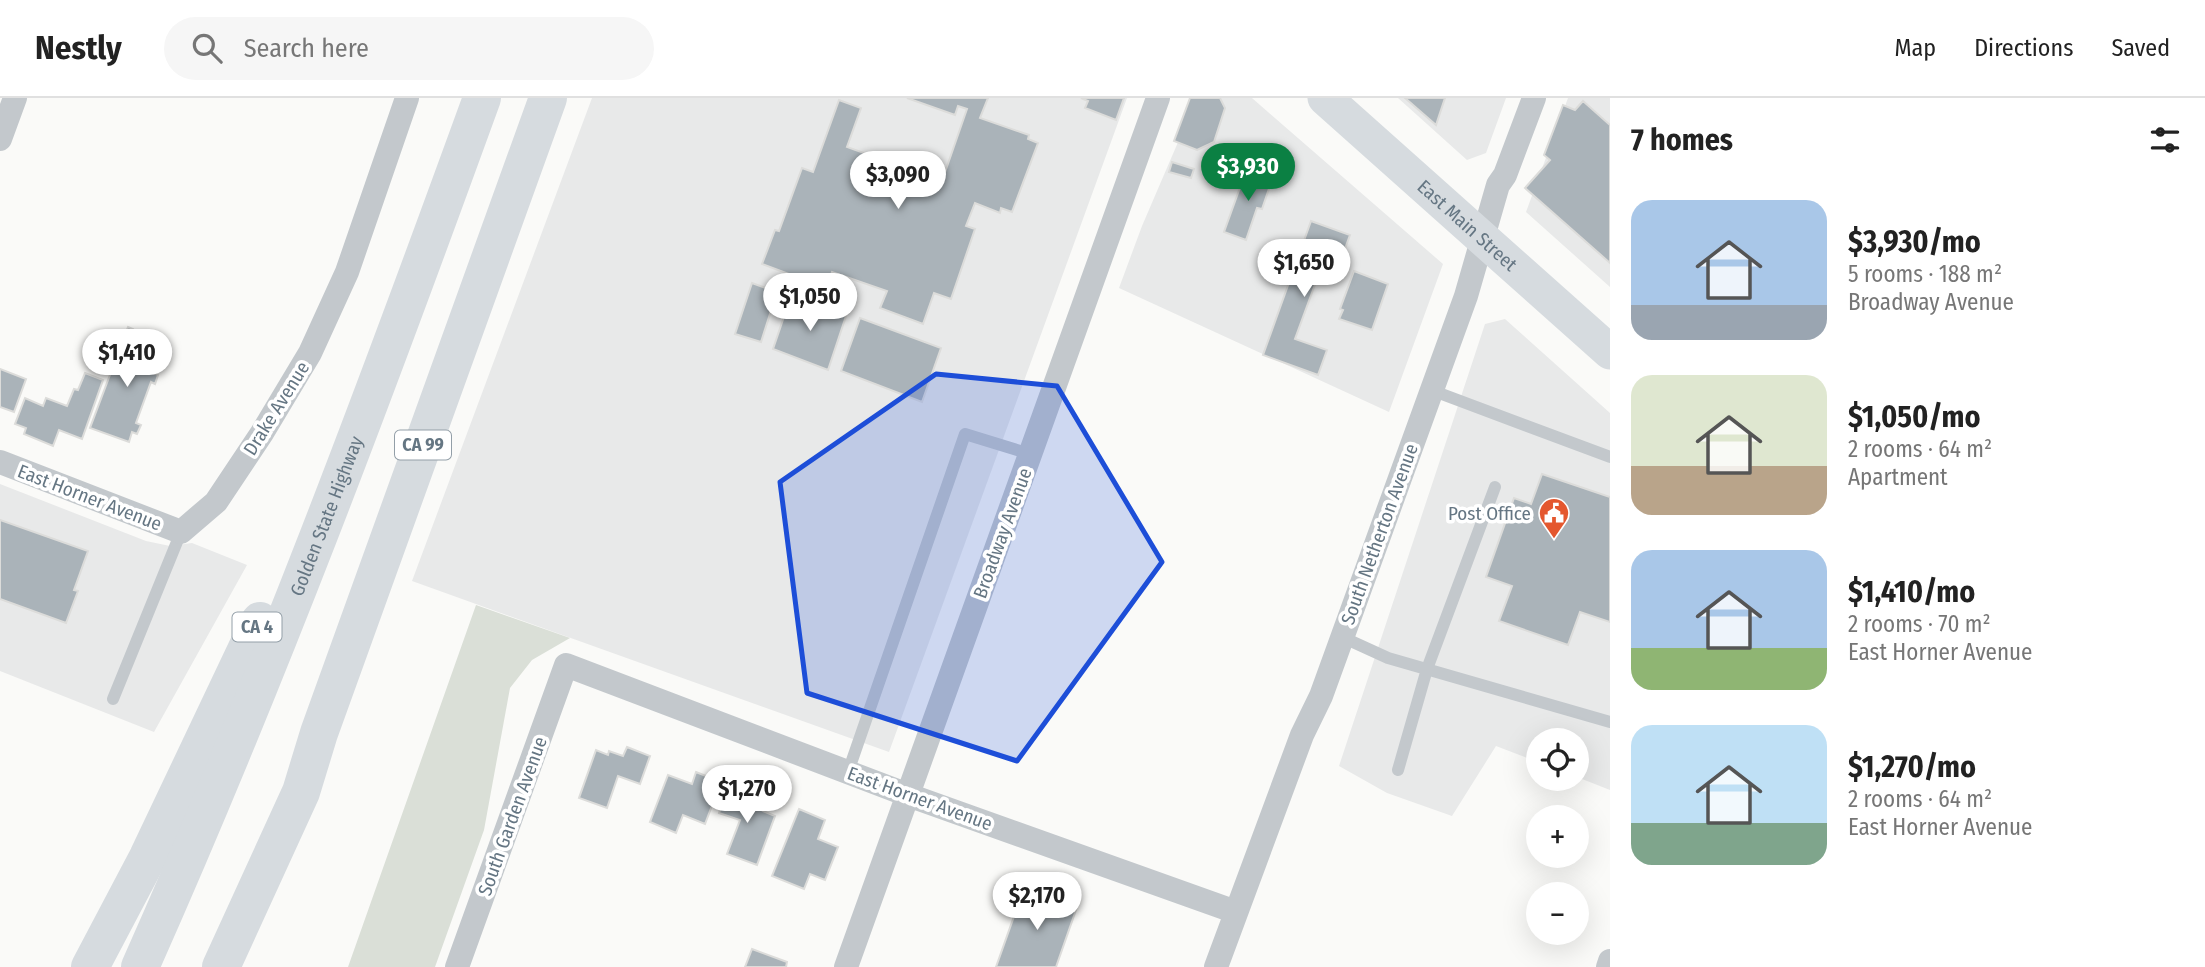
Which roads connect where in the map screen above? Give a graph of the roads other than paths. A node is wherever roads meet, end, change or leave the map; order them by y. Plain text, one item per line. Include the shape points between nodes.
1 (15, 98) edge
2 (407, 98) edge
3 (482, 98) edge
4 (548, 98) edge
5 (1158, 98) edge
6 (1325, 98) edge
7 (1534, 98) edge
8 (0, 139) edge
9 (1482, 237) junction
10 (415, 282) junction
11 (1610, 352) edge
12 (1431, 390) junction
13 (1030, 454) junction
14 (1610, 457) edge
15 (0, 462) edge
16 (1495, 487) dead end
17 (181, 533) junction
18 (1342, 637) junction
19 (566, 665) joint
20 (1427, 669) junction
21 (113, 699) dead end
22 (1610, 722) edge
23 (1398, 770) dead end
24 (848, 772) junction
25 (301, 792) junction
26 (908, 794) junction
27 (1236, 912) junction
28 (1610, 961) edge
29 (90, 967) edge
30 (140, 967) edge
31 (221, 967) edge
32 (247, 967) edge
33 (457, 967) edge
34 (846, 967) edge
35 (1216, 967) edge
36 (1608, 967) edge

1 - 8 street
2 - 17 street, Drake Avenue via 347,272 310,353 216,502
3 - 10 highway, Golden State Highway
4 - 25 highway, CA 99
5 - 13 street, Broadway Avenue
6 - 9 main road, East Main Street
7 - 9 street, South Netherton Avenue
9 - 11 main road, East Main Street
9 - 12 street, South Netherton Avenue
10 - 29 highway, CA 4 via 230,685
10 - 30 highway, Golden State Highway via 262,683
12 - 14 lane
12 - 18 street, South Netherton Avenue
13 - 24 lane via 965,434
13 - 26 street, Broadway Avenue
15 - 17 street, East Horner Avenue
16 - 20 lane
17 - 21 lane, Drake Avenue
18 - 20 lane
18 - 27 street, South Netherton Avenue
19 - 24 street, East Horner Avenue
19 - 33 street, South Garden Avenue
20 - 22 lane
20 - 23 lane
24 - 26 street, East Horner Avenue
25 - 31 highway, CA 99
25 - 32 highway
26 - 27 street, East Horner Avenue
26 - 34 street, Broadway Avenue
27 - 35 street, South Netherton Avenue
28 - 36 street

